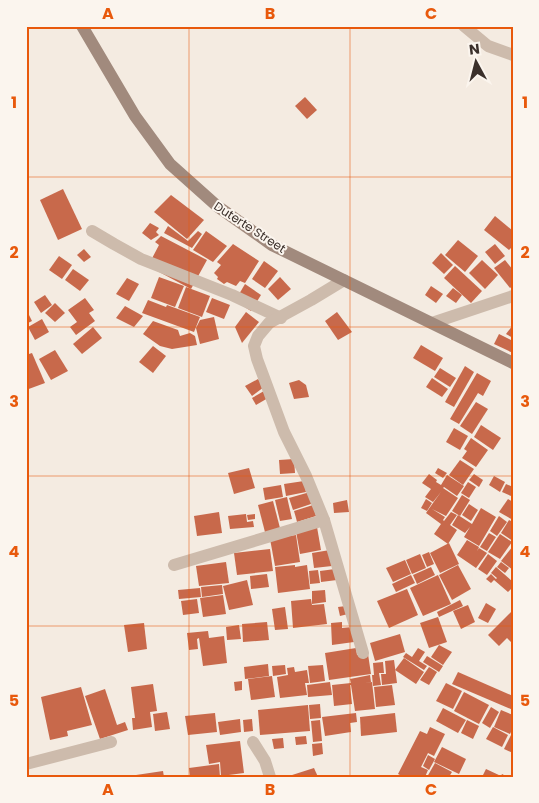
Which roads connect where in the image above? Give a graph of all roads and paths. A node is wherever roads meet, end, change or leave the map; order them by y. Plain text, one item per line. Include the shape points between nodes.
1 (82, 26) edge
2 (464, 26) edge
3 (513, 56) edge
4 (92, 231) dead end
5 (344, 280) junction
6 (513, 296) edge
7 (281, 318) junction
8 (432, 323) junction
9 (513, 363) edge
10 (324, 520) junction
11 (174, 565) dead end
12 (363, 653) dead end
13 (111, 742) dead end
14 (253, 742) dead end
15 (26, 764) edge
16 (270, 777) edge

1 - 5 main road, Duterte Street via 135,116 170,164 217,206 272,245
2 - 3 street via 488,46
4 - 7 street via 141,259 232,294
5 - 7 street
5 - 8 main road, Duterte Street
6 - 8 street
7 - 10 street via 269,324 254,346 284,432
8 - 9 main road, Duterte Street
10 - 11 street
10 - 12 street
13 - 15 street
14 - 16 street via 265,760

